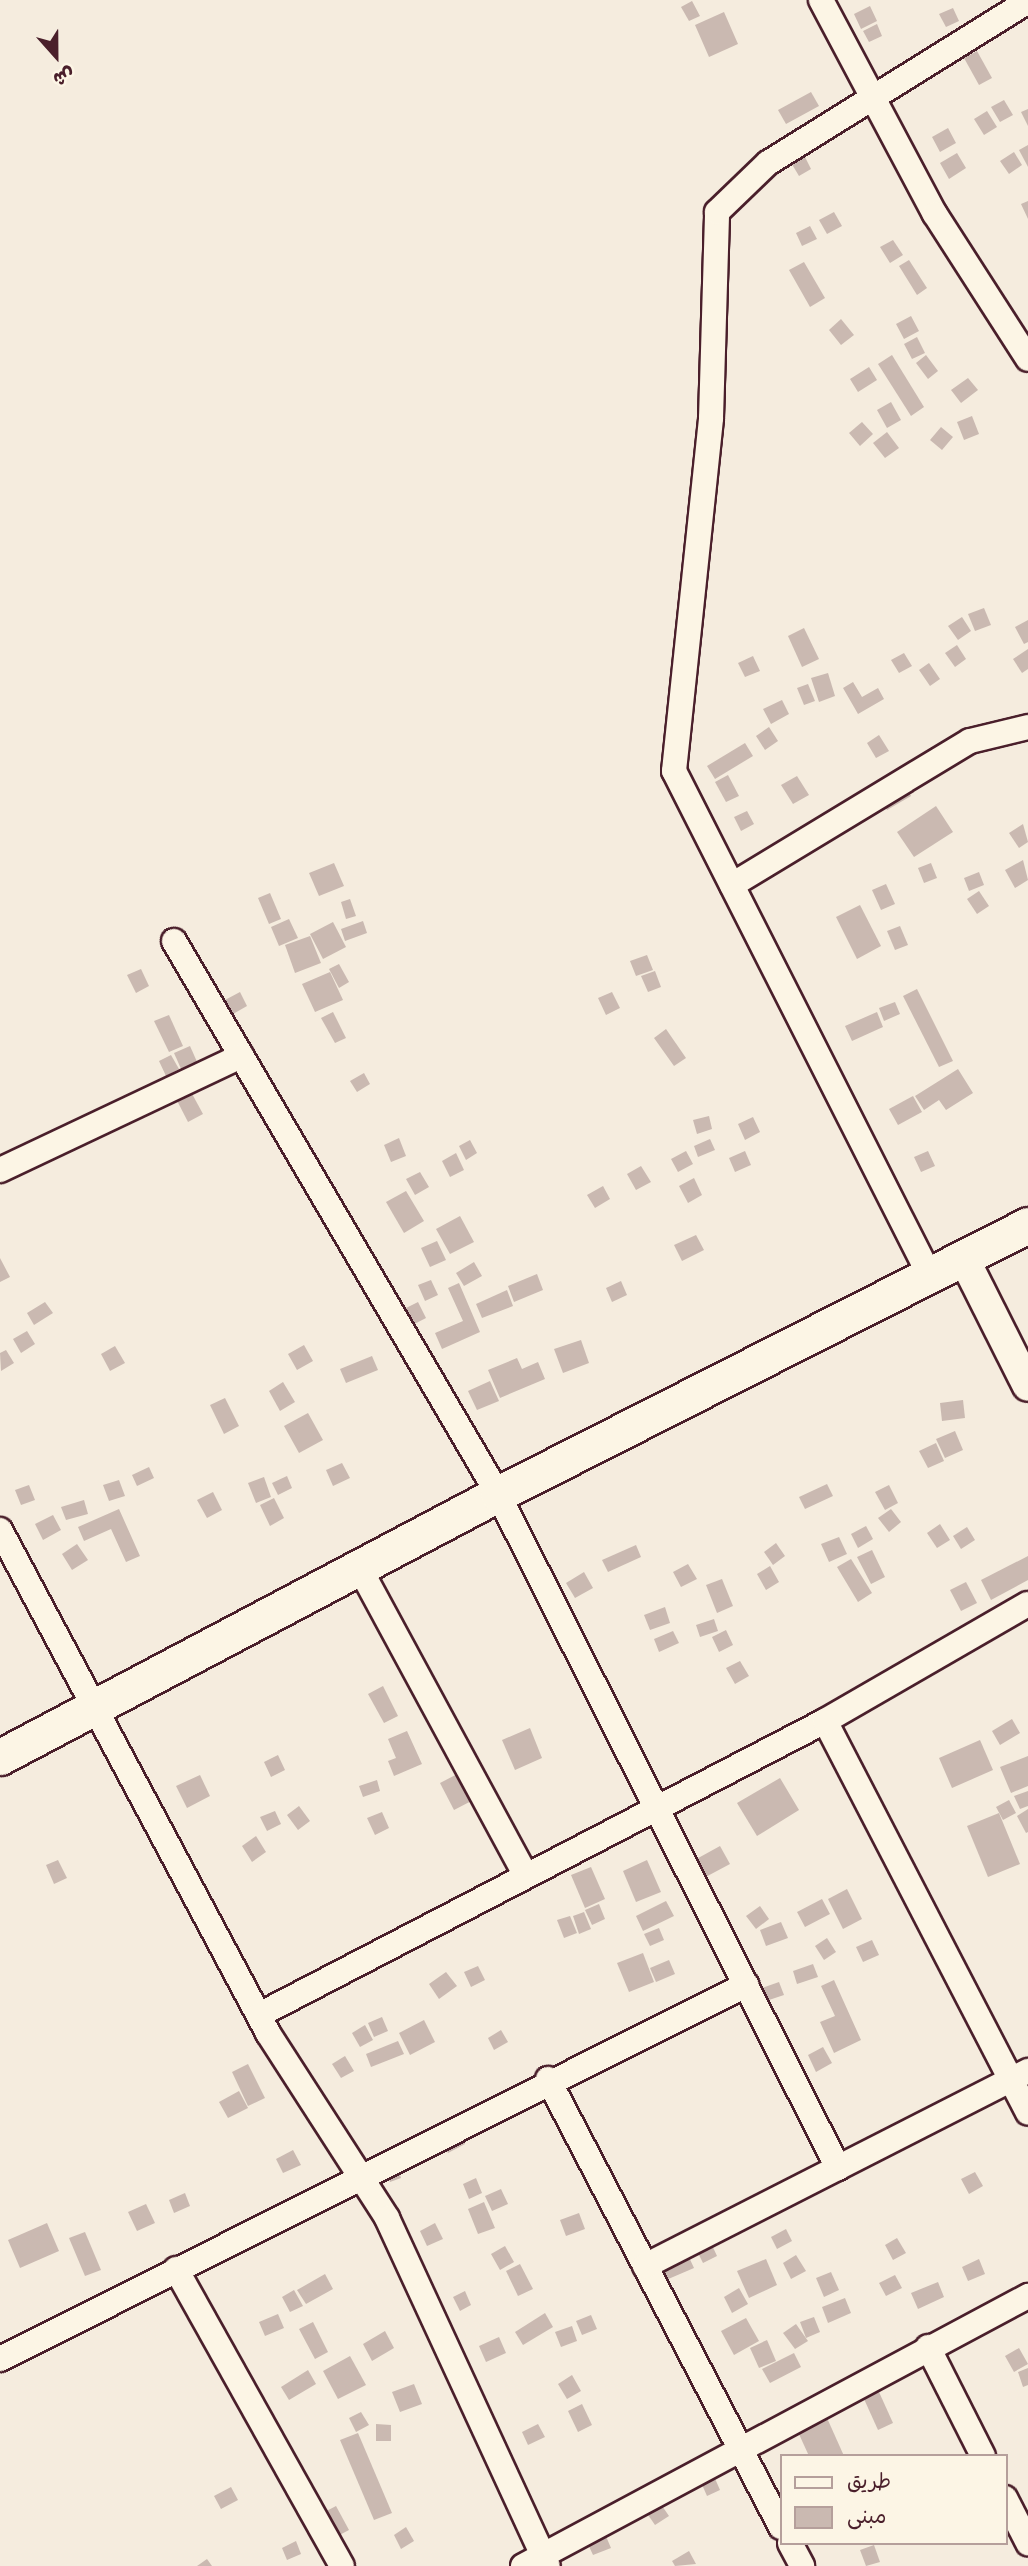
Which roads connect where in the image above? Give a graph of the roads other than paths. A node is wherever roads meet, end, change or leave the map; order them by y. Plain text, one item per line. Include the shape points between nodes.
1 (821, 0) edge
2 (1028, 1) edge
3 (873, 94) junction
4 (1028, 359) edge
5 (1028, 727) edge
6 (732, 885) junction
7 (174, 941) dead end
8 (242, 1056) junction
9 (0, 1170) edge
10 (1028, 1225) edge
11 (963, 1257) junction
12 (929, 1274) junction
13 (1028, 1386) edge
14 (498, 1494) junction
15 (0, 1530) edge
16 (359, 1567) junction
17 (1028, 1604) edge
18 (95, 1707) junction
19 (825, 1721) junction
20 (0, 1757) edge
21 (657, 1809) junction
22 (526, 1876) junction
23 (746, 1985) junction
24 (258, 2015) junction
25 (1020, 2075) edge
26 (548, 2079) junction
27 (1028, 2112) edge
28 (838, 2168) junction
29 (360, 2175) junction
30 (645, 2266) junction
31 (176, 2269) junction
32 (1028, 2296) edge
33 (928, 2347) junction
34 (0, 2359) edge
35 (739, 2446) junction
36 (982, 2454) edge
37 (1007, 2501) edge
38 (780, 2525) edge
39 (1024, 2526) edge
40 (791, 2545) edge
41 (537, 2563) edge
42 (342, 2566) edge
43 (802, 2566) edge

1 - 3 street
2 - 3 street
3 - 4 street via 935,214
3 - 6 street via 768,163 718,212 711,418 674,771
5 - 6 street via 970,741
6 - 12 street
7 - 8 street
8 - 9 street
8 - 14 street
10 - 11 main road
11 - 12 main road
11 - 13 street
12 - 14 main road
14 - 16 main road
14 - 21 street
15 - 18 street
16 - 18 main road
16 - 22 street
17 - 19 street
18 - 20 main road
18 - 24 street
19 - 21 street
19 - 25 street
21 - 22 street
21 - 23 street
22 - 24 street
23 - 26 street
23 - 28 street
24 - 29 street
25 - 27 street
25 - 28 street
26 - 29 street
26 - 30 street
28 - 30 street
29 - 31 street
29 - 41 street via 387,2218
30 - 35 street
31 - 34 street
31 - 42 street
32 - 33 street
33 - 35 street
33 - 36 street
35 - 38 street
35 - 41 street
37 - 39 street
40 - 43 street

